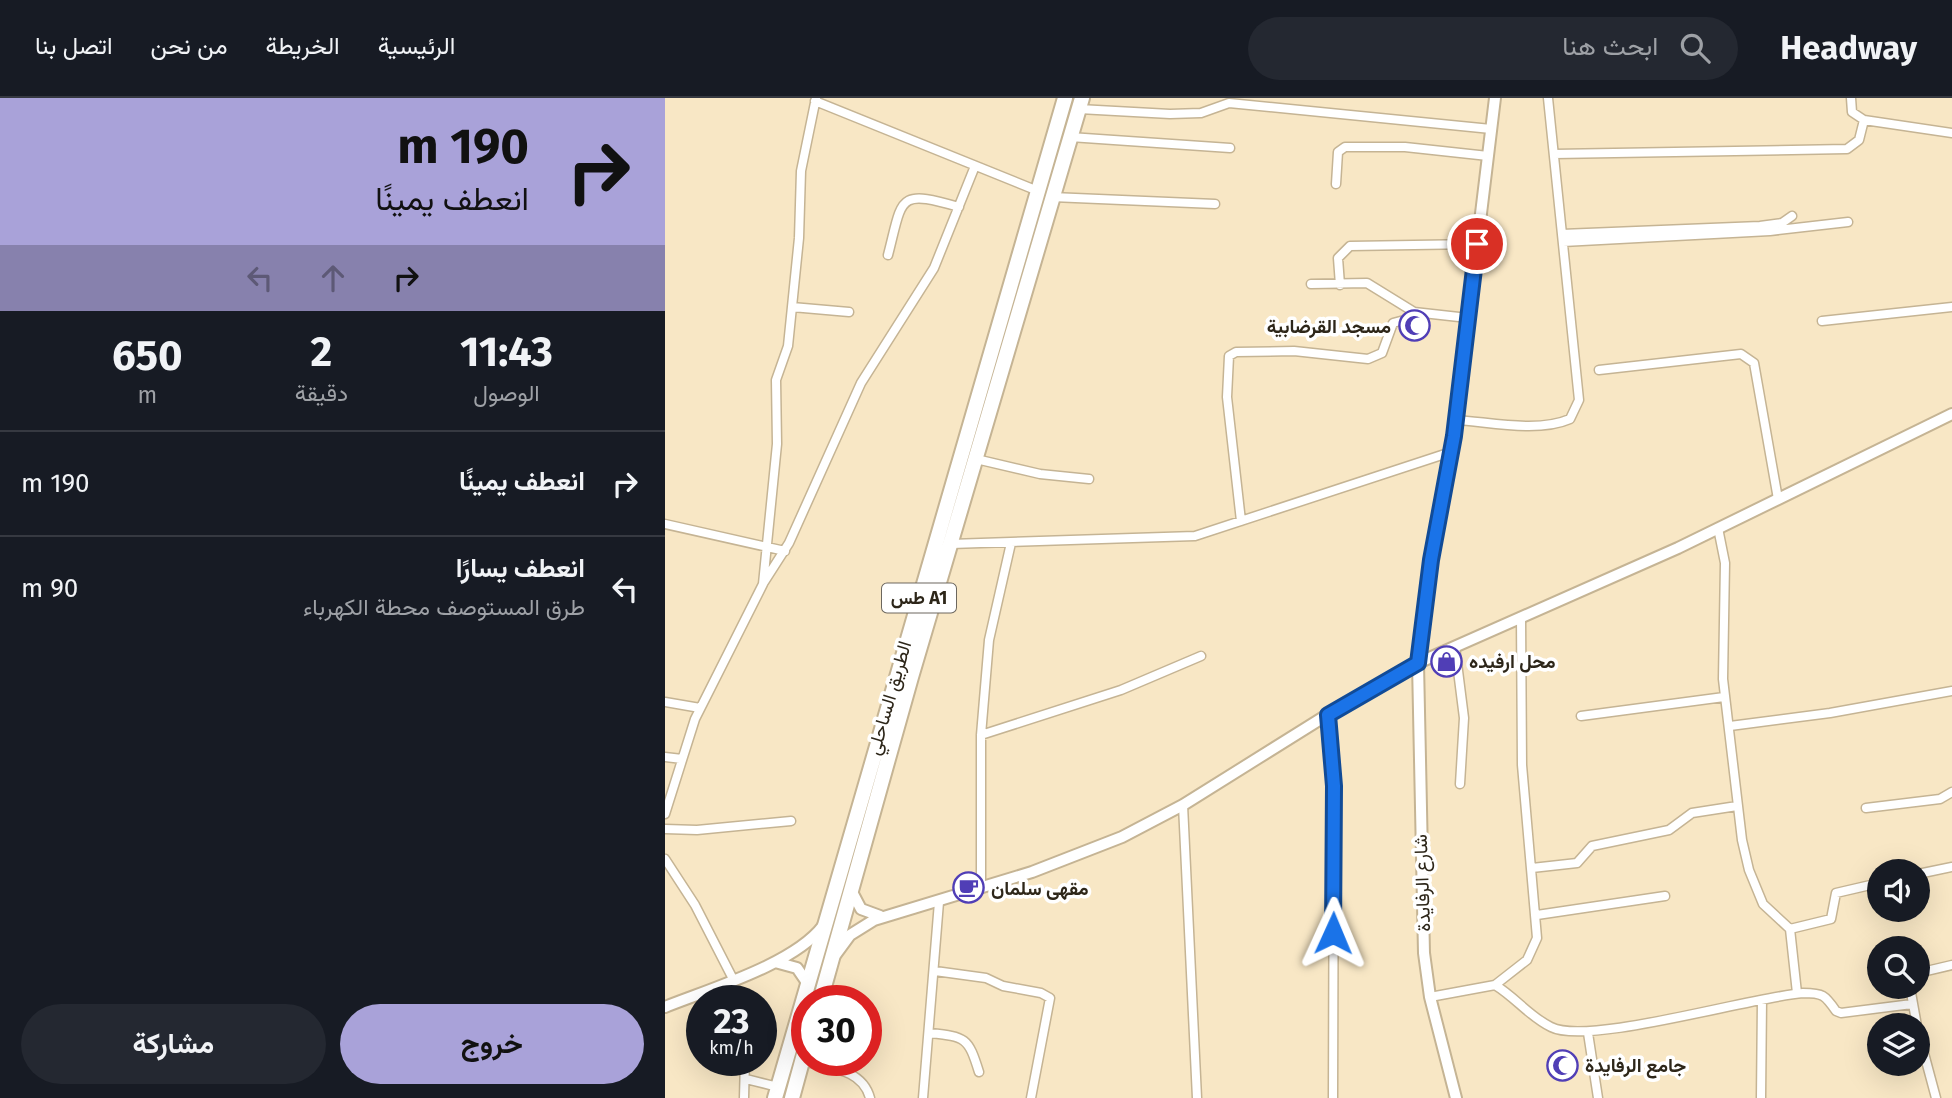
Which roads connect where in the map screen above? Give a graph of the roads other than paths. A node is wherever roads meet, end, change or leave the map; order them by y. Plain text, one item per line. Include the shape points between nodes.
1 (1065, 98) edge
2 (1495, 98) edge
3 (1548, 98) edge
4 (1851, 98) edge
5 (816, 100) edge
6 (1230, 100) edge
7 (1080, 103) edge
8 (1864, 120) junction
9 (1492, 129) junction
10 (1952, 133) edge
11 (1070, 137) junction
12 (1230, 148) dead end
13 (1554, 154) junction
14 (1488, 156) junction
15 (975, 166) junction
16 (1336, 184) dead end
17 (1038, 191) junction
18 (1052, 197) junction
19 (1215, 204) dead end
20 (959, 207) junction
21 (1792, 216) dead end
22 (1848, 222) dead end
23 (1563, 238) junction
24 (1477, 244) junction
25 (888, 255) dead end
26 (1311, 284) dead end
27 (1340, 285) junction
28 (792, 307) junction
29 (1952, 307) edge
30 (849, 312) dead end
31 (1423, 315) junction
32 (1468, 318) junction
33 (1822, 321) dead end
34 (1599, 370) dead end
35 (1952, 414) edge
36 (1456, 420) junction
37 (1451, 452) junction
38 (976, 459) junction
39 (1089, 479) dead end
40 (1778, 499) junction
41 (1241, 521) junction
42 (665, 524) edge
43 (1718, 528) junction
44 (1011, 543) junction
45 (951, 544) junction
46 (768, 545) junction
47 (785, 551) junction
48 (762, 584) junction
49 (1521, 617) junction
50 (1455, 647) junction
51 (1201, 656) dead end
52 (1418, 663) junction
53 (1952, 691) edge
54 (1724, 697) junction
55 (665, 702) edge
56 (700, 708) junction
57 (1328, 715) junction
58 (1581, 716) dead end
59 (1730, 726) junction
60 (981, 735) junction
61 (665, 757) edge
62 (682, 759) junction
63 (1460, 784) dead end
64 (1952, 792) edge
65 (1182, 804) junction
66 (1737, 806) junction
67 (1866, 808) dead end
68 (665, 814) edge
69 (791, 821) dead end
70 (665, 829) edge
71 (665, 859) edge
72 (1952, 867) edge
73 (1532, 868) junction
74 (1930, 872) edge
75 (851, 883) junction
76 (1867, 886) edge
77 (981, 888) junction
78 (1665, 896) dead end
79 (939, 902) junction
80 (1537, 915) junction
81 (883, 917) junction
82 (825, 923) junction
83 (1790, 929) junction
84 (772, 962) junction
85 (1952, 965) edge
86 (830, 967) junction
87 (1930, 970) edge
88 (935, 971) junction
89 (733, 979) junction
90 (808, 984) junction
91 (722, 985) edge
92 (825, 985) edge
93 (1495, 985) junction
94 (1797, 993) junction
95 (1430, 997) junction
96 (1911, 999) edge
97 (1762, 1000) junction
98 (686, 1002) edge
99 (1912, 1004) junction
100 (665, 1007) edge
101 (1914, 1013) edge
102 (1588, 1032) junction
103 (929, 1033) junction
104 (979, 1072) dead end
105 (746, 1076) edge
106 (798, 1076) edge
107 (858, 1076) edge
108 (1930, 1076) edge
109 (746, 1079) junction
110 (777, 1093) edge
111 (744, 1098) edge
112 (792, 1098) edge
113 (870, 1098) edge
114 (923, 1098) edge
115 (1031, 1098) edge
116 (1197, 1098) edge
117 (1333, 1098) edge
118 (1456, 1098) edge
119 (1598, 1098) edge
120 (1761, 1098) edge
121 (1936, 1098) edge

1 - 17 highway, الطريق الساحلي / طس A1
2 - 9 main road, شارع الرفايدة
3 - 13 street
4 - 8 street via 1852,112
5 - 15 street
5 - 28 street via 801,171
6 - 7 street via 1201,113 1180,114
6 - 9 street
7 - 11 highway, الطريق الساحلي / طس A1
8 - 10 street
8 - 13 street via 1859,140 1847,149
9 - 14 main road, شارع الرفايدة
11 - 12 street
11 - 18 highway, الطريق الساحلي / طس A1
13 - 23 street
14 - 16 street via 1405,147 1345,147 1338,152
14 - 24 main road, شارع الرفايدة
15 - 17 street
15 - 20 street
17 - 82 highway, الطريق الساحلي / طس A1
18 - 19 street
18 - 38 highway, الطريق الساحلي / طس A1
20 - 25 street via 921,196 911,198 900,208
20 - 47 street via 924,286 861,383
21 - 23 street via 1782,223 1761,226
22 - 23 street via 1770,230
23 - 36 street via 1578,380 1575,412 1570,419 1550,424
24 - 27 street via 1350,246 1338,258
24 - 32 main road, شارع الرفايدة
26 - 27 street
27 - 31 street via 1367,283 1399,306
28 - 30 street
28 - 46 street via 788,346 775,387 777,444
29 - 33 street
31 - 32 street
31 - 41 street via 1393,323 1382,353 1368,359 1294,351 1229,356 1227,397
32 - 36 main road, شارع الرفايدة
34 - 40 street via 1748,356 1754,363
35 - 40 main road
36 - 37 main road, شارع الرفايدة
37 - 41 street
37 - 52 main road, شارع الرفايدة
38 - 39 street via 1040,474
38 - 45 highway, الطريق الساحلي / طس A1
40 - 43 main road
41 - 44 street via 1180,539
42 - 46 street
43 - 49 main road
43 - 54 street via 1725,563
44 - 45 street
44 - 60 street via 989,640
45 - 75 highway, الطريق الساحلي / طس A1
46 - 47 street
46 - 48 street
47 - 48 street
48 - 56 street
49 - 50 main road
49 - 73 street via 1522,765
50 - 52 main road
50 - 63 street via 1464,718
51 - 60 street via 1121,690
52 - 57 main road
52 - 95 main road, شارع الرفايدة via 1422,913
53 - 59 street
54 - 58 street
54 - 59 street
55 - 56 street
56 - 62 street
57 - 65 main road
57 - 117 street via 1334,786
59 - 66 street
60 - 77 street
61 - 62 street
62 - 68 street
64 - 67 street via 1940,799
65 - 77 main road via 1098,848
65 - 116 street
66 - 73 street via 1692,813 1669,830 1593,846 1577,863
66 - 83 street via 1756,891 1770,913
69 - 70 street
71 - 89 street
72 - 74 street
73 - 80 street
75 - 81 main road via 861,909
75 - 86 highway, الطريق الساحلي / طس A1
76 - 83 street via 1836,893 1831,919
77 - 79 main road
78 - 80 street
79 - 81 main road
79 - 88 street
80 - 93 street via 1535,948 1519,969
81 - 86 main road via 850,935
82 - 84 main road via 802,947
82 - 90 highway, الطريق الساحلي / طس A1
83 - 94 street
84 - 89 main road
84 - 90 main road via 797,968
85 - 87 street
86 - 92 highway, الطريق الساحلي
88 - 103 street
88 - 115 street via 986,978 1050,998
89 - 91 main road
90 - 110 highway, الطريق الساحلي / طس A1
93 - 95 street
93 - 102 street via 1551,1027
94 - 97 street
94 - 99 street via 1821,993 1841,1013
95 - 118 main road, شارع الرفايدة
96 - 99 street
97 - 102 street
97 - 120 street
98 - 100 main road
99 - 101 street
102 - 119 street
103 - 104 street via 964,1039 971,1045
103 - 114 street
105 - 109 street
106 - 112 highway
107 - 113 street
108 - 121 street
109 - 110 street
109 - 111 street

